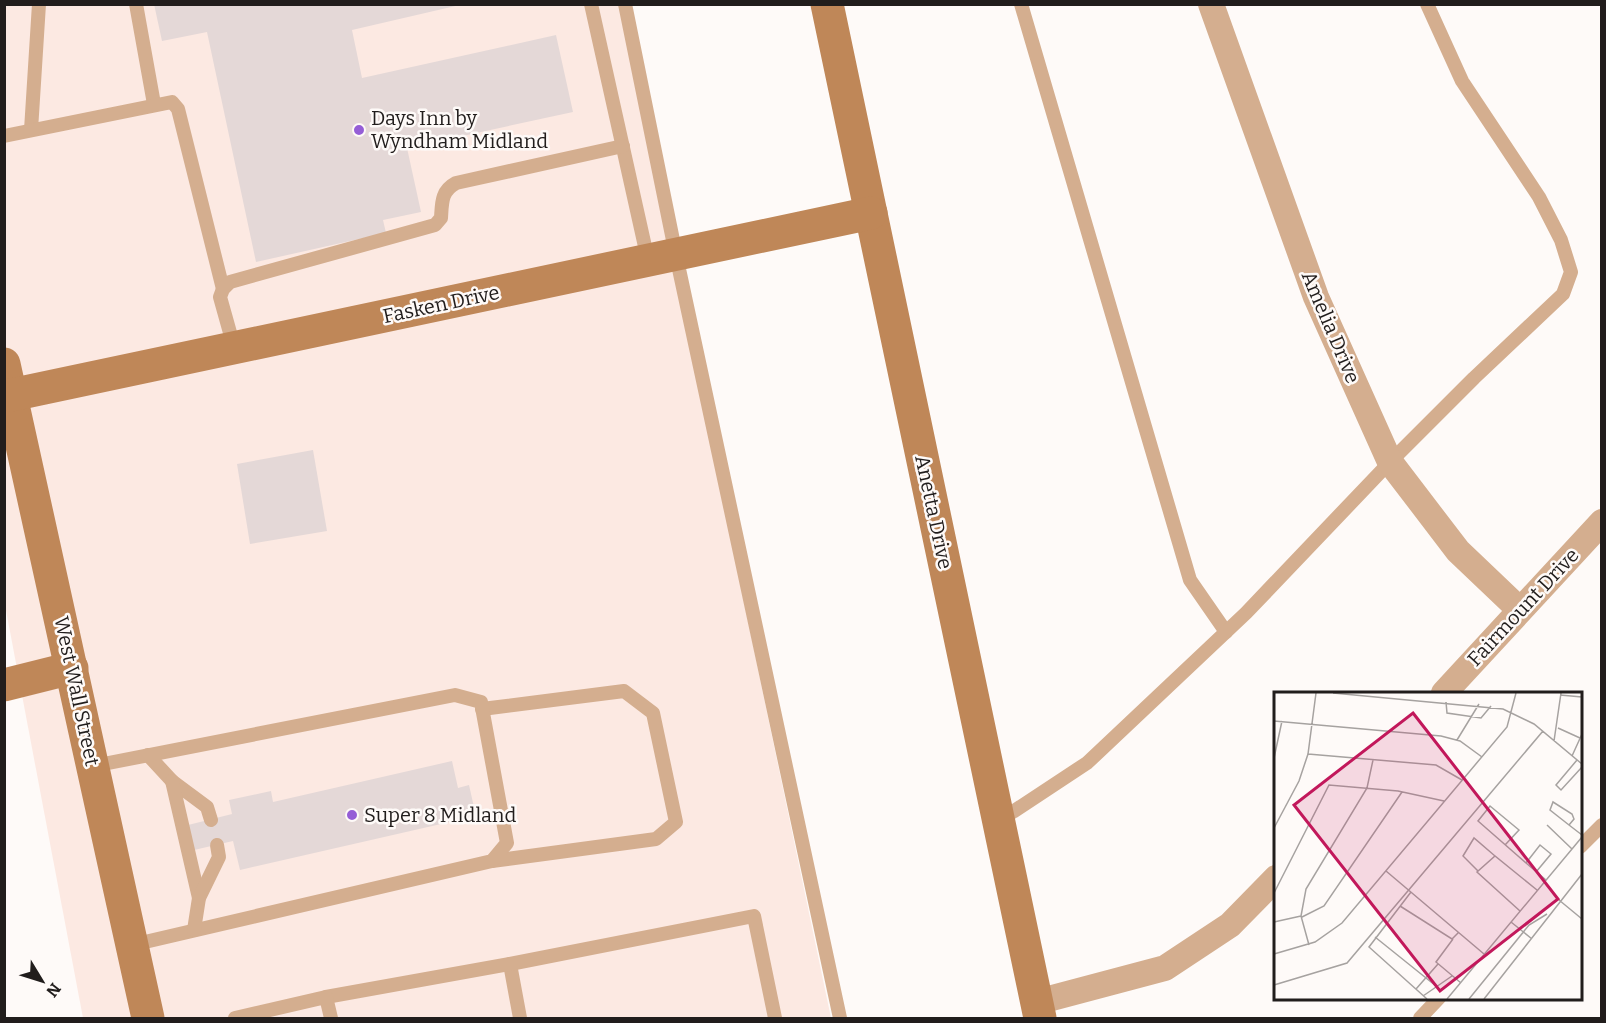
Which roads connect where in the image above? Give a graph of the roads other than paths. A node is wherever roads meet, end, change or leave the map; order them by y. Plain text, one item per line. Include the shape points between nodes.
1 (39, 4) edge
2 (136, 4) edge
3 (591, 4) edge
4 (625, 4) edge
5 (827, 4) edge
6 (1021, 4) edge
7 (1211, 4) edge
8 (1426, 4) edge
9 (154, 104) junction
10 (31, 130) junction
11 (4, 136) edge
12 (623, 147) junction
13 (871, 213) junction
14 (662, 258) junction
15 (223, 289) junction
16 (234, 348) junction
17 (4, 363) edge
18 (11, 395) junction
19 (1390, 462) junction
20 (1602, 522) edge
21 (1520, 610) junction
22 (1226, 632) junction
23 (72, 668) junction
24 (4, 685) edge
25 (1445, 692) edge
26 (482, 709) junction
27 (148, 755) junction
28 (93, 765) junction
29 (172, 781) junction
30 (211, 820) dead end
31 (999, 821) junction
32 (1602, 825) edge
33 (217, 845) dead end
34 (1582, 846) edge
35 (492, 861) junction
36 (1274, 880) edge
37 (199, 898) junction
38 (194, 930) junction
39 (132, 945) junction
40 (510, 964) junction
41 (326, 997) junction
42 (1438, 999) edge
43 (1039, 1010) edge
44 (148, 1018) edge
45 (235, 1018) edge
46 (332, 1018) edge
47 (520, 1018) edge
48 (775, 1018) edge
49 (840, 1018) edge
50 (1420, 1018) edge

1 - 10 lane
2 - 9 lane
3 - 12 lane
4 - 14 lane
5 - 13 street, Anetta Drive
6 - 22 lane via 1190,580
7 - 19 street, Amelia Drive via 1316,297
8 - 19 lane via 1462,81 1539,197 1561,240 1571,272 1563,294
9 - 10 lane
9 - 15 lane via 172,102 178,109
10 - 11 lane
12 - 14 lane
12 - 15 lane via 456,183 442,196 441,218 435,225 230,282
13 - 14 street, Fasken Drive
13 - 31 street, Anetta Drive
14 - 16 street, Fasken Drive
14 - 49 lane
15 - 16 lane via 220,297
16 - 18 street, Fasken Drive
17 - 18 street, West Wall Street
18 - 23 street, West Wall Street
19 - 21 street, Amelia Drive via 1458,551
19 - 22 lane
20 - 21 street, Fairmount Drive
21 - 25 street, Fairmount Drive
22 - 31 lane via 1087,764
23 - 24 street
23 - 28 street, West Wall Street
26 - 27 lane via 481,702 455,695
26 - 35 lane via 507,843
26 - 35 lane via 624,691 653,713 676,822 656,839
27 - 28 lane
27 - 29 lane
28 - 39 street, West Wall Street
29 - 30 lane via 207,807
29 - 37 lane
31 - 43 street, Anetta Drive
32 - 34 lane
33 - 37 lane via 219,857
35 - 38 lane
36 - 43 street via 1230,925 1165,968
37 - 38 lane
38 - 39 lane
39 - 44 street, West Wall Street
40 - 41 lane
40 - 47 lane
40 - 48 lane via 754,916
41 - 45 lane
41 - 46 lane
42 - 50 lane

